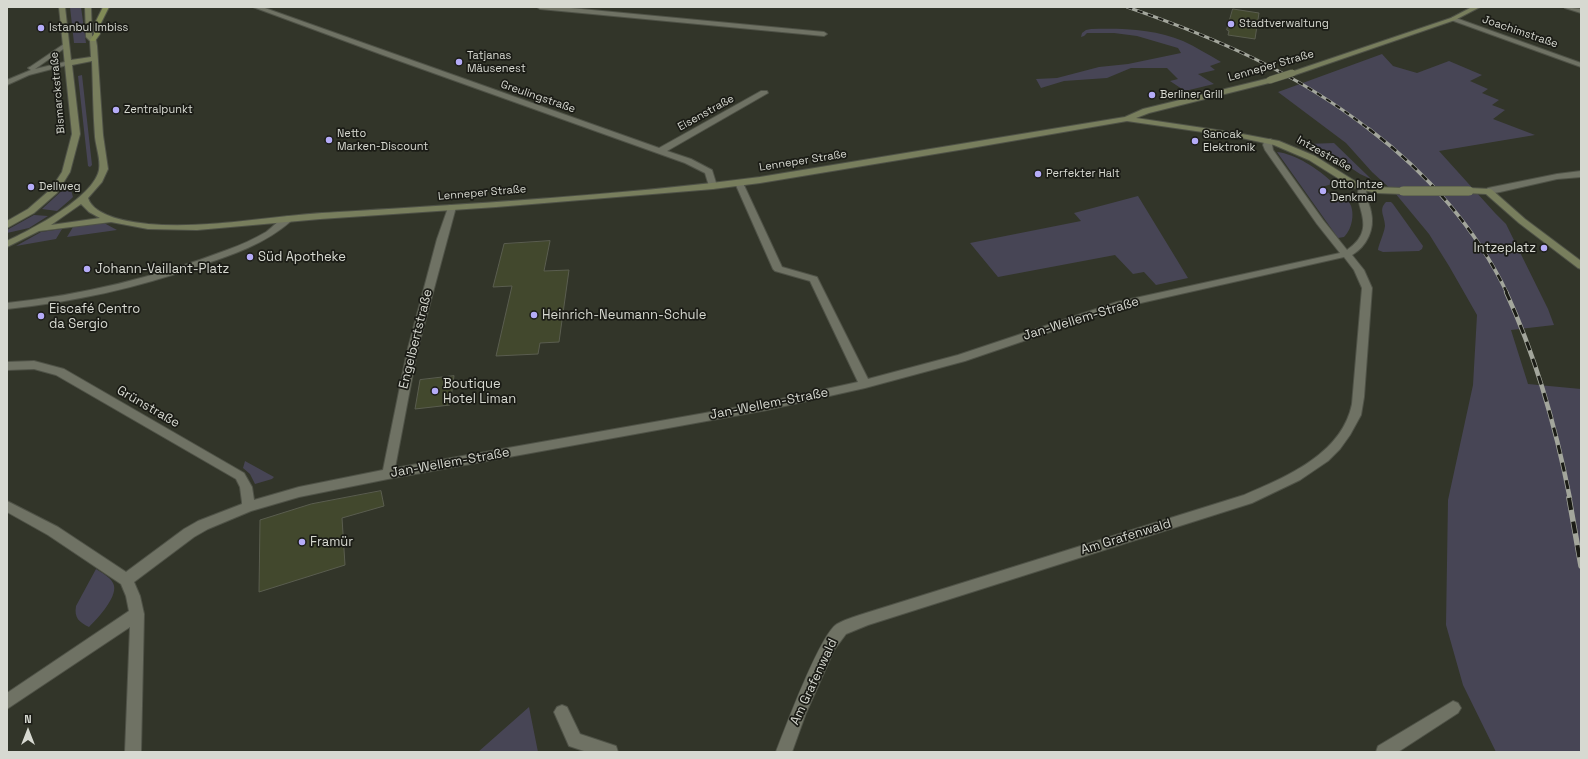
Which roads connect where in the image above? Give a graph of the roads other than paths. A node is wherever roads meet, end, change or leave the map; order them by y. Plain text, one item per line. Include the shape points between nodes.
1 (62, 7) edge
2 (88, 7) edge
3 (106, 7) edge
4 (256, 7) edge
5 (540, 7) edge
6 (1477, 7) edge
7 (1566, 7) edge
8 (1581, 11) edge
9 (1452, 19) junction
10 (824, 34) dead end
11 (94, 40) junction
12 (66, 46) junction
13 (95, 58) junction
14 (69, 63) junction
15 (1581, 65) edge
16 (27, 73) junction
17 (7, 83) edge
18 (764, 93) dead end
19 (1127, 119) junction
20 (1268, 141) junction
21 (660, 151) junction
22 (1581, 174) edge
23 (739, 183) junction
24 (713, 186) junction
25 (1363, 188) junction
26 (1488, 192) junction
27 (83, 197) junction
28 (452, 207) junction
29 (288, 219) junction
30 (114, 220) junction
31 (7, 225) edge
32 (35, 230) junction
33 (7, 236) edge
34 (7, 244) edge
35 (1346, 254) junction
36 (1581, 266) edge
37 (7, 306) edge
38 (7, 366) edge
39 (865, 384) junction
40 (388, 474) junction
41 (7, 506) edge
42 (248, 507) junction
43 (126, 580) junction
44 (136, 614) junction
45 (7, 702) edge
46 (1453, 708) dead end
47 (562, 712) dead end
48 (133, 752) edge
49 (610, 752) edge
50 (784, 752) edge
51 (1384, 752) edge

1 - 12 main road, Bismarckstraße
2 - 11 main road via 90,37
3 - 11 main road via 97,25
4 - 21 street, Greulingstraße
5 - 10 street
6 - 9 main road, Lenneper Straße
7 - 8 street
9 - 15 street, Joachimstraße
9 - 19 main road, Lenneper Straße, bridge via 1270,80 1146,111
11 - 13 main road
12 - 14 main road, Bismarckstraße
12 - 16 street
13 - 14 main road
13 - 27 main road via 98,125 104,170
14 - 16 street
14 - 31 main road, Bismarckstraße via 76,134 66,172 54,191
16 - 17 street
18 - 21 street, Eisenstraße
19 - 20 main road, Intzestraße
19 - 23 main road, Lenneper Straße
20 - 25 main road, Intzestraße via 1298,151
20 - 35 street via 1269,150
21 - 24 street, Greulingstraße via 709,172
22 - 26 street via 1552,177
23 - 24 main road, Lenneper Straße
23 - 39 street via 778,268 814,279
24 - 28 main road, Lenneper Straße
25 - 26 main road, Intzestraße, bridge
25 - 35 street, Jan-Wellem-Straße via 1367,230 1357,247
26 - 36 main road
27 - 30 main road, Lenneper Straße via 85,205 90,210
27 - 32 main road
28 - 29 main road, Lenneper Straße
28 - 40 street, Engelbertstraße via 412,352
29 - 30 main road, Lenneper Straße via 178,227 138,226
29 - 37 street via 275,231 255,241 165,274 86,295
30 - 32 main road, Lenneper Straße
32 - 33 main road
32 - 34 main road
35 - 39 street, Jan-Wellem-Straße via 1121,304 961,358
35 - 50 street, Am Grafenwald via 1364,278 1367,288 1358,395 1355,414 1344,434 1324,458 1293,479 1248,499 841,629 829,645
38 - 42 street, Grünstraße via 29,364 60,372 240,476 248,491
39 - 40 street, Jan-Wellem-Straße via 766,406
40 - 42 street, Jan-Wellem-Straße via 299,492
41 - 43 street via 53,531
42 - 43 street, Jan-Wellem-Straße via 189,533
43 - 44 street via 133,596
44 - 45 street
44 - 48 street
46 - 51 street
47 - 49 street via 575,740

